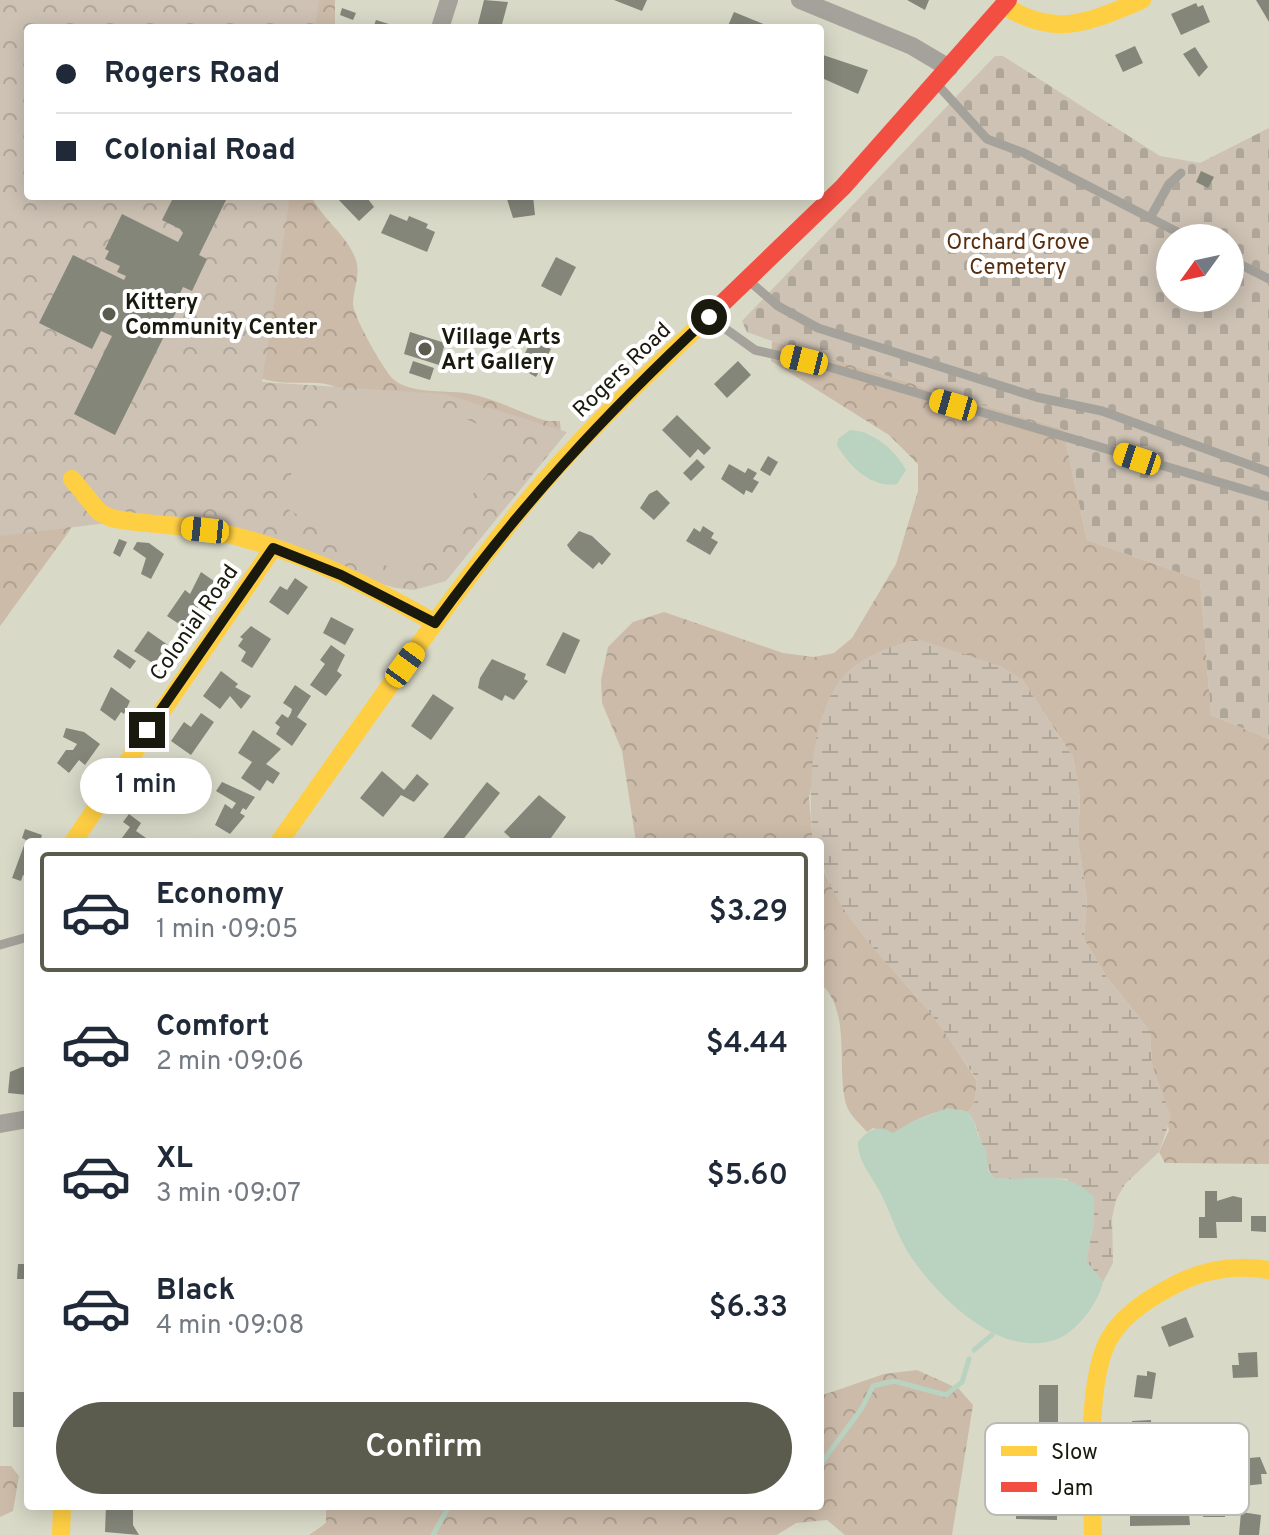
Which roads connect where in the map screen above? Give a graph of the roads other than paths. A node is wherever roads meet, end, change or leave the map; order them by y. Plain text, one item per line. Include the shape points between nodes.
1 (449, 0) edge
2 (800, 0) edge
3 (1142, 0) edge
4 (1006, 3) edge
5 (441, 24) edge
6 (949, 68) junction
7 (936, 83) junction
8 (1181, 173) dead end
9 (1150, 218) junction
10 (1162, 224) edge
11 (1244, 266) edge
12 (1269, 279) edge
13 (748, 280) junction
14 (709, 317) junction
15 (1269, 472) edge
16 (72, 479) dead end
17 (1269, 497) edge
18 (273, 548) junction
19 (435, 623) junction
20 (76, 838) edge
21 (282, 838) edge
22 (24, 938) edge
23 (0, 945) edge
24 (24, 1120) edge
25 (0, 1124) edge
26 (1269, 1270) edge
27 (1094, 1423) edge
28 (62, 1510) edge
29 (1093, 1515) edge
30 (61, 1535) edge
31 (1093, 1535) edge

1 - 5 street
2 - 6 street via 912,46
3 - 4 street, Rogers Road via 1065,27 1030,23
4 - 6 street, Rogers Road
6 - 7 street, Rogers Road
7 - 9 lane via 987,139
7 - 13 street, Rogers Road via 843,187
8 - 9 lane
9 - 10 lane
11 - 12 lane
13 - 14 street, Rogers Road
13 - 15 lane via 778,306 818,328 1036,397 1102,411
14 - 17 lane via 755,350 838,369
14 - 19 street, Rogers Road via 572,451 490,547
16 - 18 street via 99,512 111,518 205,530
18 - 19 street via 341,575
18 - 20 street, Colonial Road
19 - 21 street, Rogers Road
22 - 23 lane
24 - 25 street
26 - 27 street via 1231,1266 1189,1276 1140,1304 1109,1338 1100,1357
28 - 30 street
29 - 31 street

